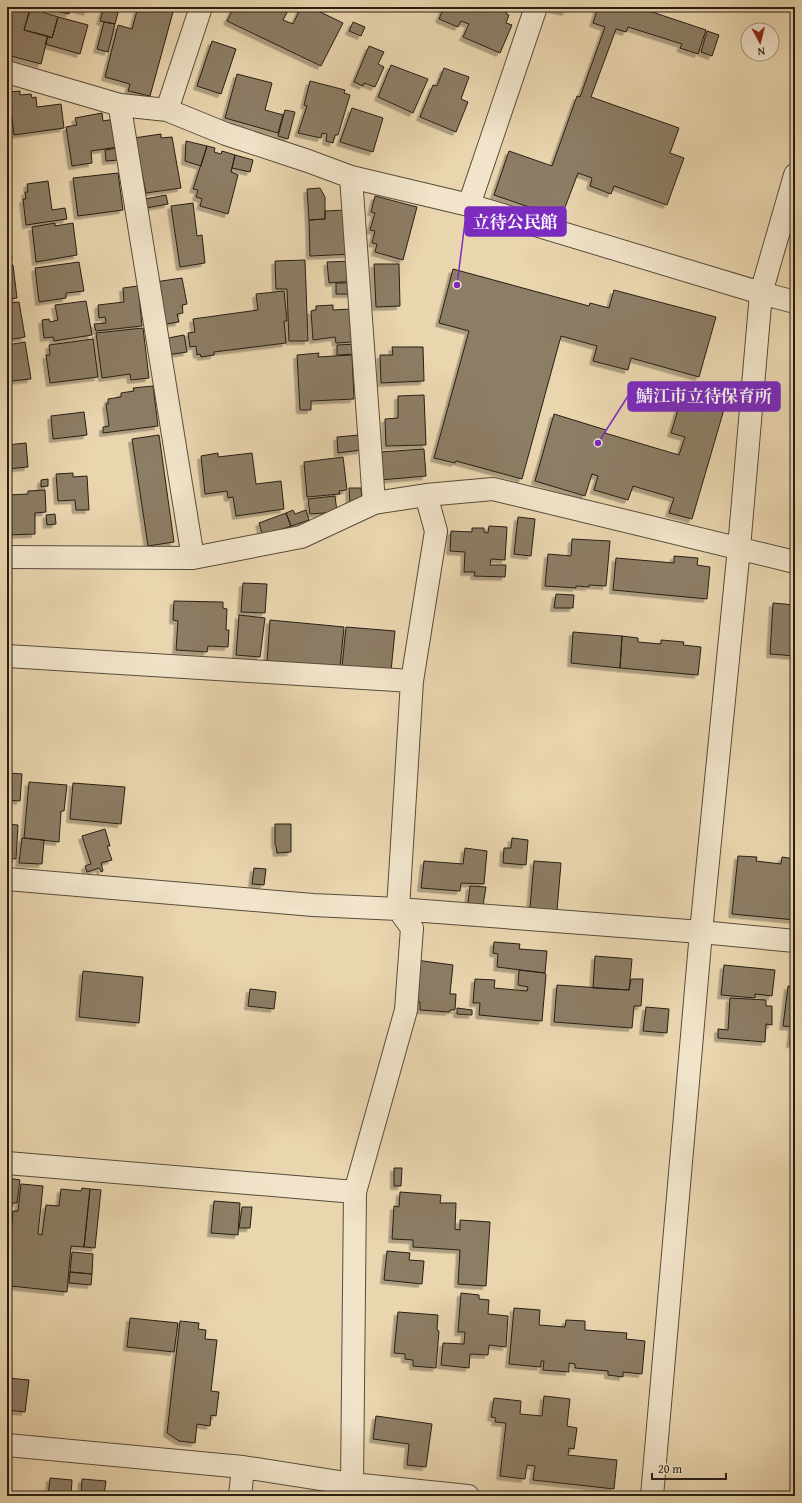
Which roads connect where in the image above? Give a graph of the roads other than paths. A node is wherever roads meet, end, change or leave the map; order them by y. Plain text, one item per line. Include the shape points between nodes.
1 (201, 7) edge
2 (536, 7) edge
3 (7, 72) edge
4 (120, 105) junction
5 (167, 110) junction
6 (795, 175) edge
7 (351, 177) junction
8 (469, 205) junction
9 (761, 293) junction
10 (795, 302) edge
11 (426, 495) junction
12 (374, 504) junction
13 (739, 548) junction
14 (7, 557) edge
15 (193, 558) junction
16 (795, 562) edge
17 (7, 656) edge
18 (412, 681) junction
19 (7, 879) edge
20 (398, 909) junction
21 (701, 932) junction
22 (795, 941) edge
23 (7, 1163) edge
24 (355, 1192) junction
25 (7, 1445) edge
26 (243, 1467) junction
27 (352, 1484) junction
28 (240, 1496) edge
29 (468, 1496) edge
30 (652, 1496) edge

1 - 5 street
2 - 8 street
3 - 4 street
4 - 5 street
4 - 15 street
5 - 7 street via 226,134
6 - 9 street
7 - 8 street
7 - 12 street
8 - 9 street
9 - 10 street
9 - 13 street
11 - 12 street
11 - 13 street via 493,489
11 - 18 street via 436,531
12 - 15 street via 301,537
13 - 16 street
13 - 21 street
14 - 15 street
17 - 18 street
18 - 20 street
19 - 20 street via 313,905
20 - 21 street
20 - 24 street via 412,928 406,1010
21 - 22 street
21 - 30 street
23 - 24 street
24 - 27 street
25 - 26 street
26 - 27 street
26 - 28 street
27 - 29 street

